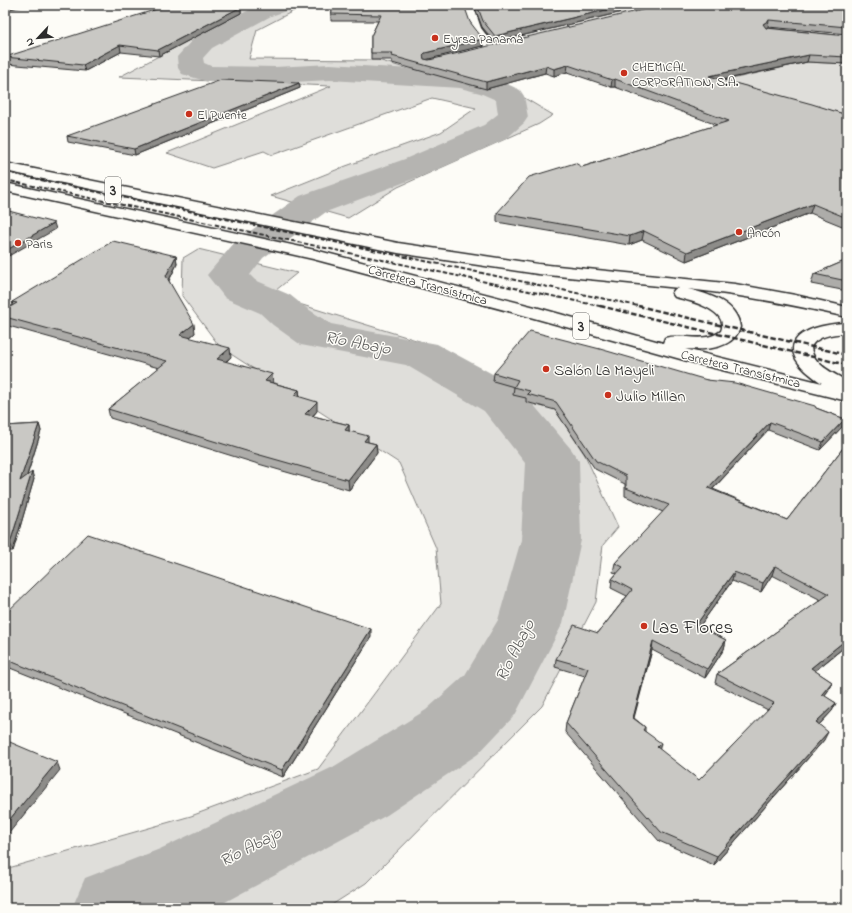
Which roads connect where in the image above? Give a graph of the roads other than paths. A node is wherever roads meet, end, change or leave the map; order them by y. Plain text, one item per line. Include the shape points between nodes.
1 (468, 5) edge
2 (491, 48) edge
3 (5, 167) edge
4 (5, 187) edge
5 (609, 277) junction
6 (847, 312) edge
7 (847, 328) edge
8 (609, 334) junction
9 (847, 388) edge
10 (847, 395) edge

1 - 2 main road via 476,28
3 - 5 main road, Carretera Transístmica / 3 via 339,236 460,258
4 - 8 main road, Carretera Transístmica / 3 via 315,255
5 - 6 main road, Carretera Transístmica / 3 via 735,289
5 - 8 main road via 699,298 721,309 731,322 732,328 722,339 698,343 657,341
7 - 9 main road via 821,331 812,335 806,340 802,354 817,370
8 - 10 main road, Carretera Transístmica / 3

